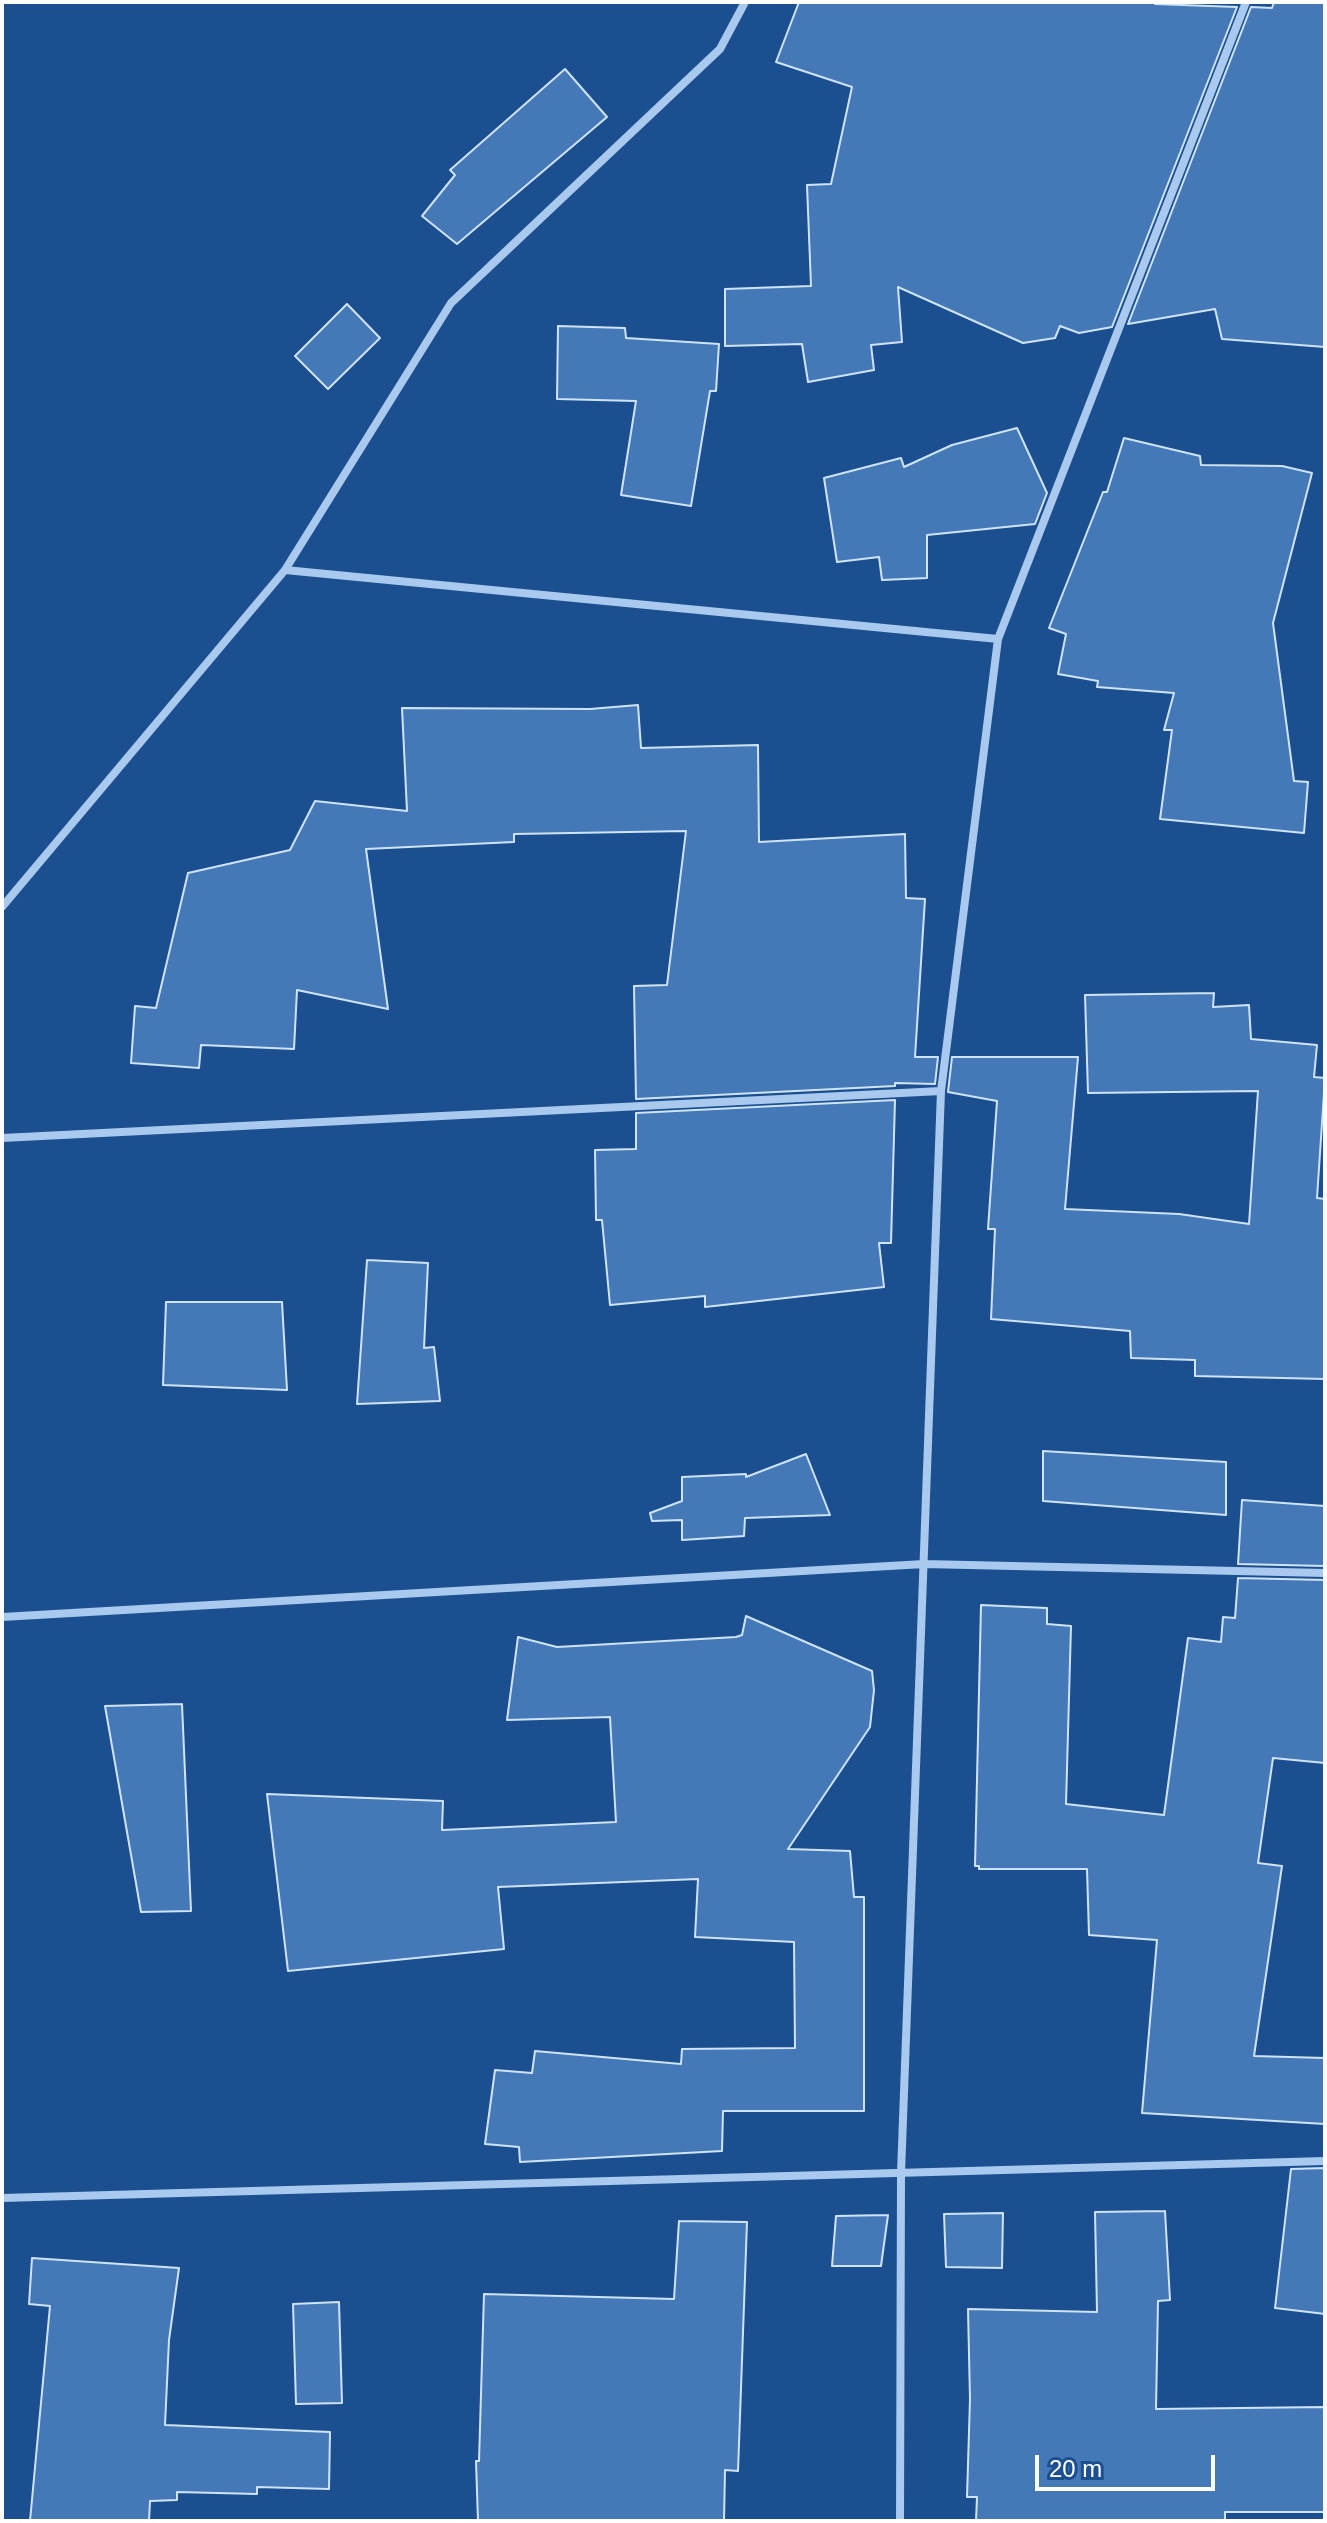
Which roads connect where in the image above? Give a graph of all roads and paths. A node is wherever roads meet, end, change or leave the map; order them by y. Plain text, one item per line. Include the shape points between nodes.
1 (745, 2) edge
2 (1246, 2) edge
3 (285, 570) junction
4 (998, 639) junction
5 (2, 907) edge
6 (941, 1091) junction
7 (2, 1138) edge
8 (924, 1564) junction
9 (1325, 1573) edge
10 (2, 1617) edge
11 (1325, 2161) edge
12 (901, 2173) junction
13 (2, 2198) edge
14 (900, 2521) edge

1 - 3 street via 720,49 451,303
2 - 4 street
3 - 4 street
3 - 5 street
4 - 6 street
6 - 7 street
6 - 8 street
8 - 9 street
8 - 10 street
8 - 12 street
11 - 12 street
12 - 13 street
12 - 14 street

